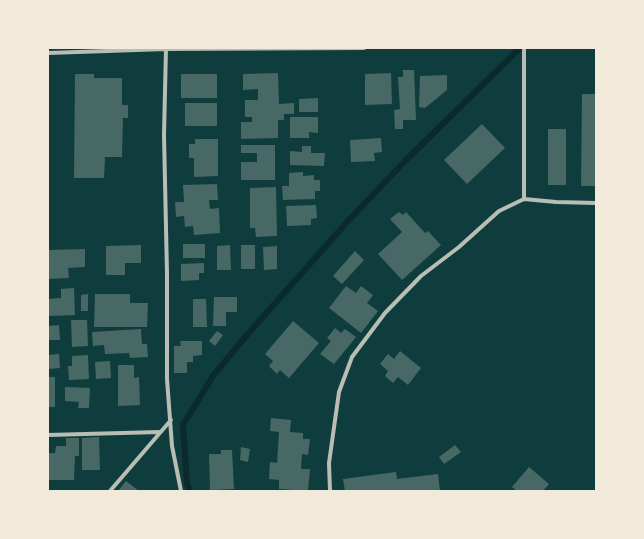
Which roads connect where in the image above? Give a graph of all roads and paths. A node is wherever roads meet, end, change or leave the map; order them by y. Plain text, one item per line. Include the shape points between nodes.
1 (364, 48) edge
2 (524, 48) edge
3 (166, 49) edge
4 (48, 53) edge
5 (524, 200) junction
6 (596, 203) edge
7 (171, 420) junction
8 (160, 432) junction
9 (48, 435) edge
10 (110, 491) edge
11 (181, 491) edge
12 (330, 491) edge

1 - 3 street
2 - 5 street
3 - 4 street
3 - 7 street via 164,135
5 - 6 street
5 - 12 street via 499,211 459,247 421,276 385,313 352,357 339,392 329,463
7 - 8 street
7 - 11 street via 172,446
8 - 9 street
8 - 10 street

